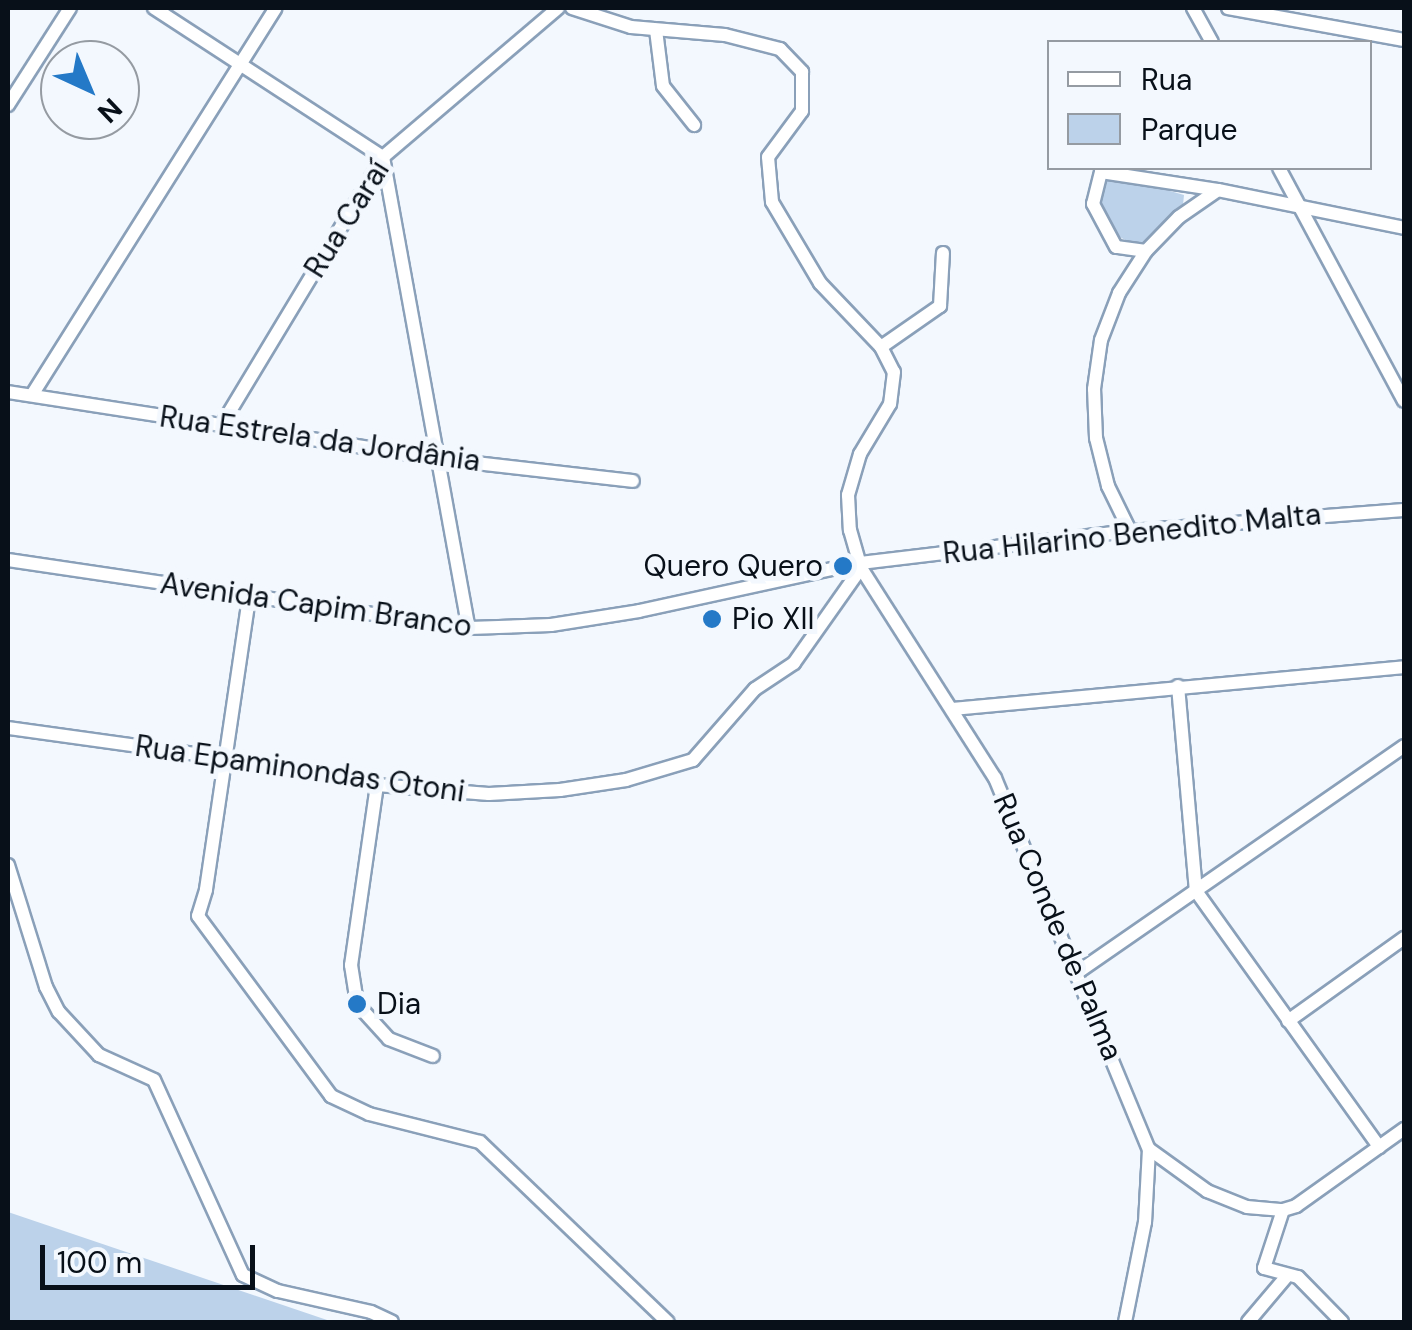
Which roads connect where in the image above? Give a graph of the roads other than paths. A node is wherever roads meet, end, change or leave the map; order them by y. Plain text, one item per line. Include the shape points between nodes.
1 (70, 8) edge
2 (154, 8) edge
3 (276, 8) edge
4 (558, 8) edge
5 (572, 8) edge
6 (1193, 8) edge
7 (1228, 8) edge
8 (656, 30) junction
9 (1211, 40) edge
10 (1404, 40) edge
11 (242, 63) junction
12 (8, 105) edge
13 (694, 126) dead end
14 (382, 157) junction
15 (1281, 170) edge
16 (1218, 190) junction
17 (1302, 209) junction
18 (1404, 228) edge
19 (1146, 251) junction
20 (943, 253) dead end
21 (880, 347) junction
22 (8, 392) edge
23 (32, 396) junction
24 (1404, 400) edge
25 (222, 426) junction
26 (440, 459) junction
27 (632, 480) dead end
28 (1404, 510) edge
29 (1130, 531) junction
30 (8, 560) edge
31 (861, 565) junction
32 (249, 598) junction
33 (469, 628) junction
34 (1404, 668) edge
35 (1178, 686) junction
36 (952, 709) junction
37 (8, 728) edge
38 (1404, 746) edge
39 (225, 758) junction
40 (377, 785) junction
41 (8, 865) edge
42 (1196, 890) junction
43 (1404, 938) edge
44 (1078, 972) junction
45 (1288, 1021) junction
46 (433, 1056) dead end
47 (1404, 1130) edge
48 (1379, 1147) junction
49 (1149, 1149) junction
50 (1283, 1210) junction
51 (1293, 1276) junction
52 (392, 1322) edge
53 (668, 1322) edge
54 (1126, 1322) edge
55 (1248, 1322) edge
56 (1342, 1322) edge

1 - 12 street
2 - 11 street
3 - 11 street
4 - 14 street, Rua Caraí
5 - 8 street
6 - 9 street
7 - 10 street
8 - 13 street via 663,86
8 - 21 street via 780,48 802,72 802,111 768,157 772,202 820,282
11 - 14 street
11 - 23 street
14 - 25 street, Rua Caraí
14 - 26 street
15 - 17 street
16 - 17 street
16 - 19 street
16 - 19 street via 1101,172 1093,204 1117,250
17 - 18 street
17 - 24 street
19 - 29 street via 1113,309 1094,389 1104,470
20 - 21 street via 940,306
21 - 31 street, Rua Conde de Palma via 894,372 890,404 860,454 848,495
22 - 23 street, Rua Estrela da Jordânia
23 - 25 street, Rua Estrela da Jordânia
25 - 26 street, Rua Estrela da Jordânia
26 - 27 street, Rua Estrela da Jordânia
26 - 33 street
28 - 29 street, Rua Hilarino Benedito Malta
29 - 31 street, Rua Hilarino Benedito Malta
30 - 32 street, Avenida Capim Branco
31 - 33 street, Avenida Capim Branco via 639,611 550,625
31 - 36 street, Rua Conde de Palma
31 - 40 street, Rua Epaminondas Otoni via 794,663 755,690 693,760 626,780 526,793
32 - 33 street, Avenida Capim Branco
32 - 39 street
34 - 35 street
35 - 36 street
35 - 42 street
36 - 44 street, Rua Conde de Palma via 995,778
37 - 39 street, Rua Epaminondas Otoni
38 - 42 street
39 - 40 street, Rua Epaminondas Otoni
39 - 53 street via 198,916 331,1096 369,1114 480,1142
40 - 46 street via 352,965 358,1004 389,1040
41 - 52 street via 60,1012 99,1055 154,1080 243,1274 278,1291
42 - 44 street
42 - 45 street
43 - 45 street
44 - 49 street, Rua Conde de Palma
45 - 48 street
47 - 48 street
48 - 50 street
49 - 50 street via 1207,1191 1247,1207
49 - 54 street, Rua Conde de Palma via 1145,1222
50 - 51 street via 1264,1268
51 - 55 street
51 - 56 street

